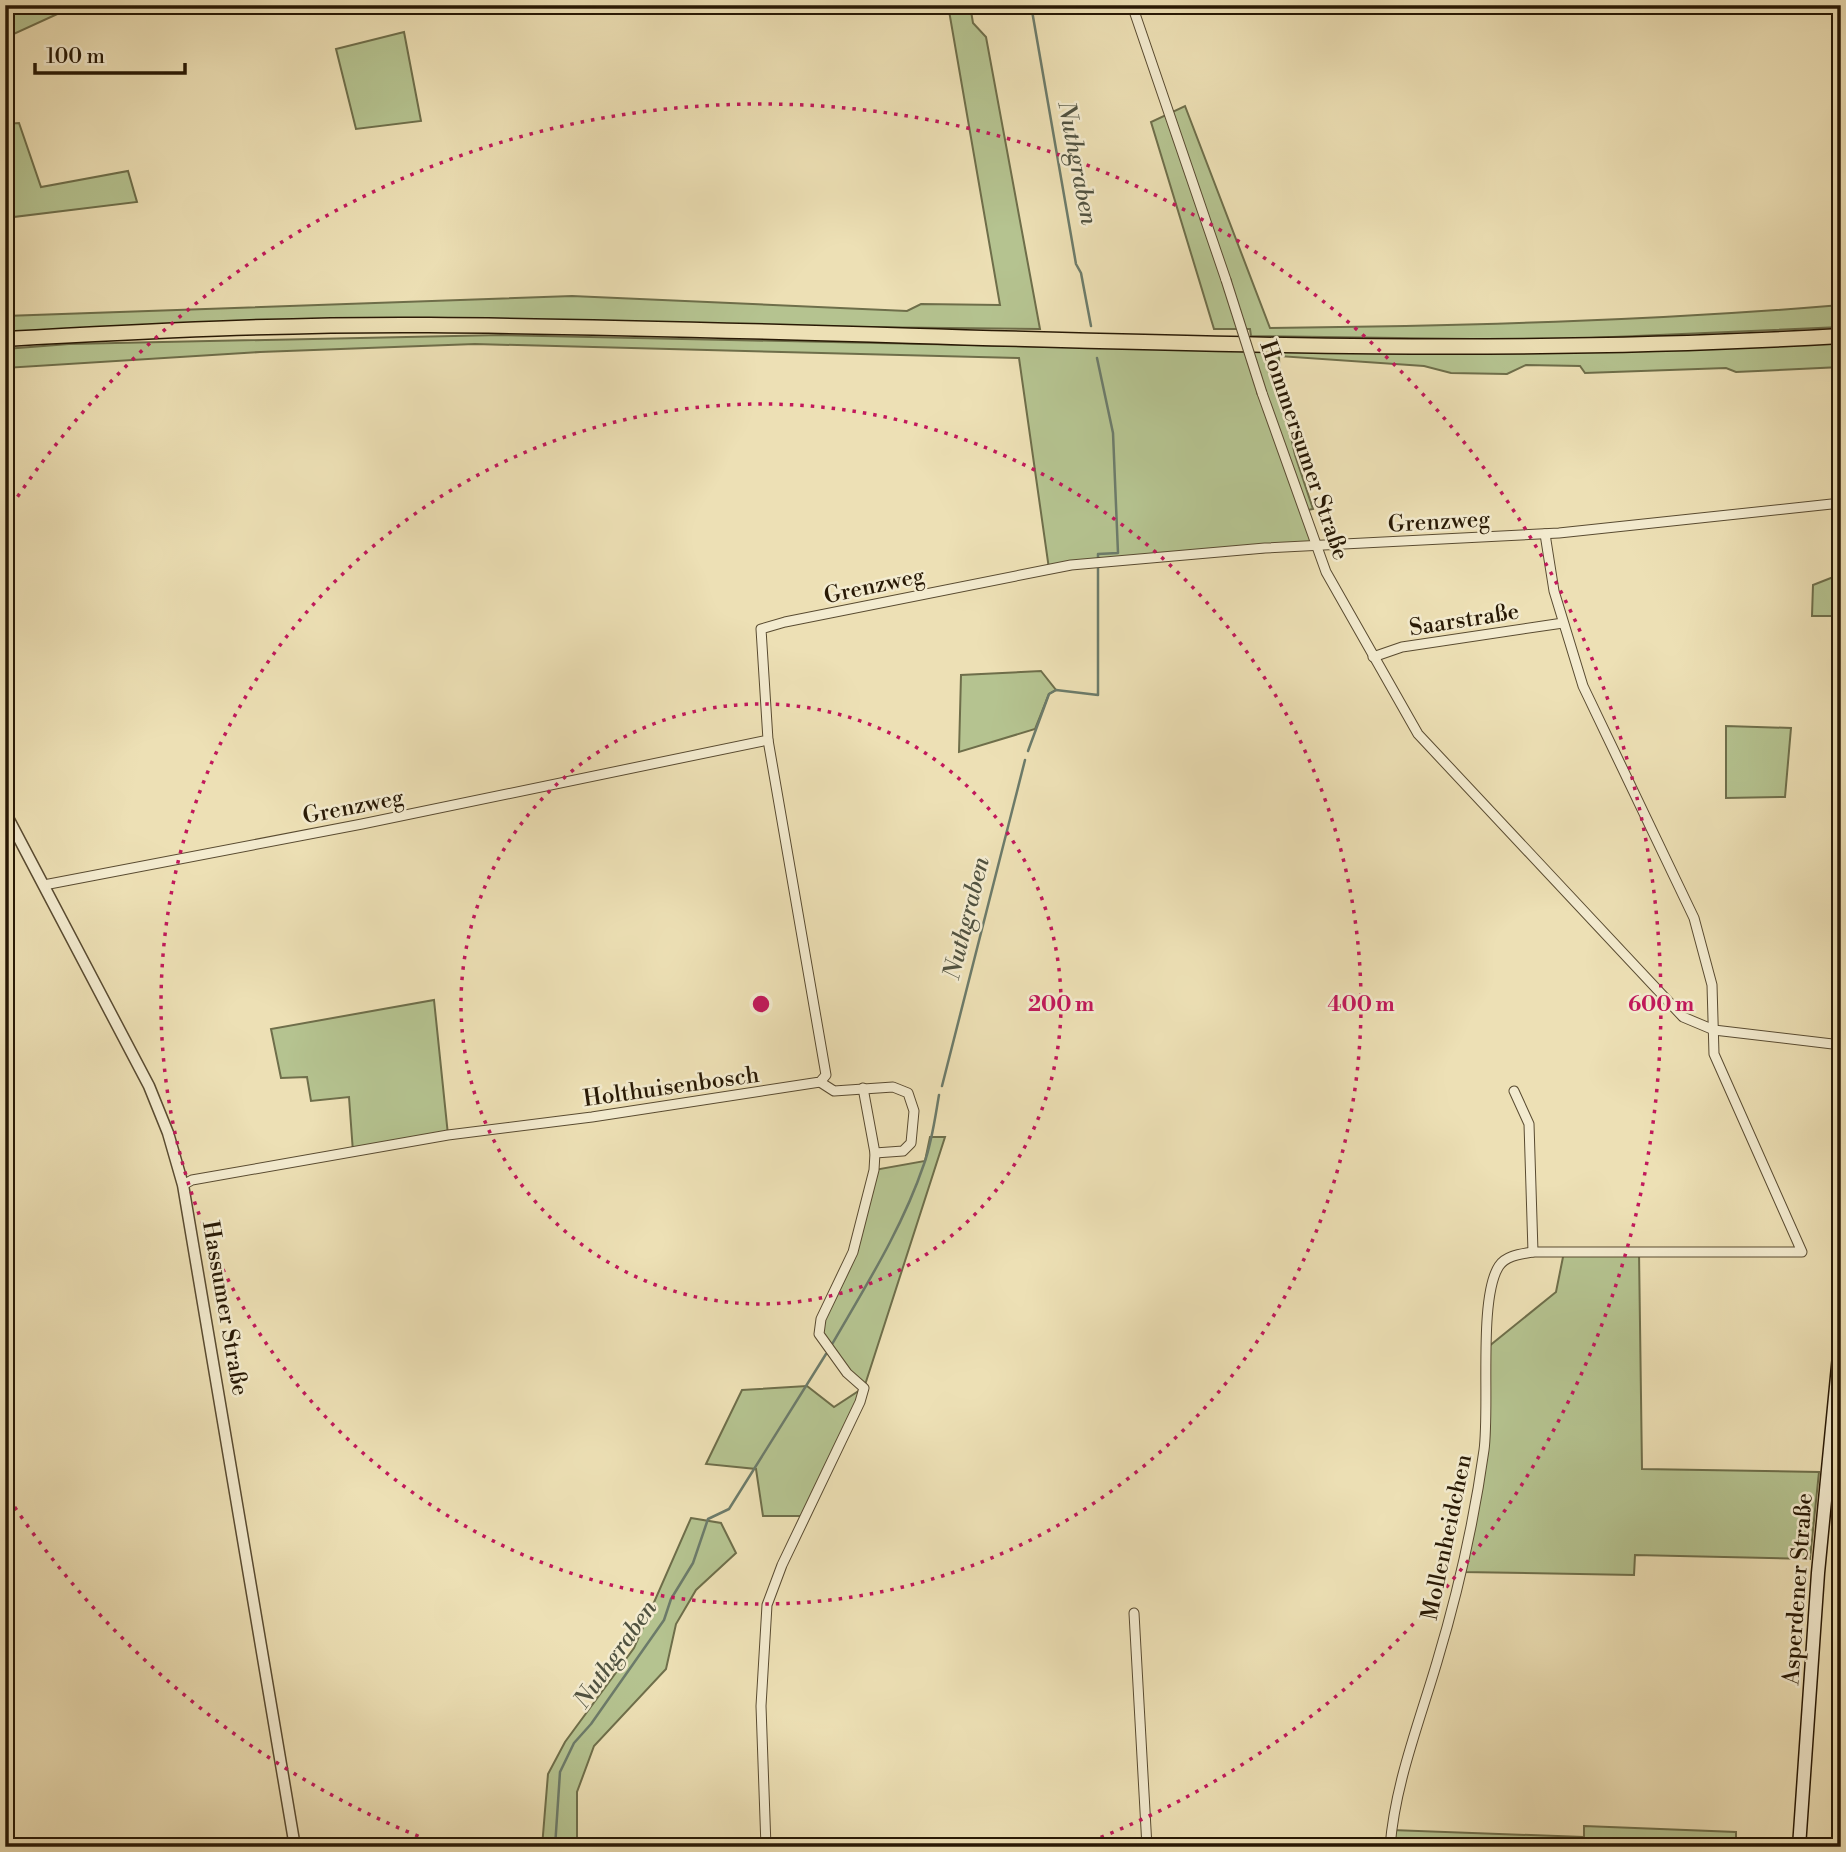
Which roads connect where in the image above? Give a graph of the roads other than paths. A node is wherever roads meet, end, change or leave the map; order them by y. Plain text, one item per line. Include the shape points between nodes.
1 (23, 5) edge
2 (1132, 5) edge
3 (5, 13) edge
4 (1841, 336) edge
5 (5, 339) edge
6 (1841, 503) edge
7 (1545, 534) junction
8 (1315, 548) junction
9 (1563, 623) junction
10 (1373, 657) junction
11 (768, 740) junction
12 (5, 812) edge
13 (44, 885) junction
14 (1714, 1030) junction
15 (1841, 1045) edge
16 (820, 1082) junction
17 (863, 1088) junction
18 (1514, 1091) dead end
19 (875, 1153) junction
20 (183, 1185) junction
21 (1533, 1252) junction
22 (1841, 1335) edge
23 (1134, 1613) dead end
24 (295, 1847) edge
25 (766, 1847) edge
26 (1147, 1847) edge
27 (1390, 1847) edge
28 (1799, 1847) edge

1 - 3 street
2 - 8 street, Hommersumer Straße, bridge
4 - 5 main road via 1638,344 1331,345 425,325
6 - 7 street, Grenzweg
7 - 8 street, Grenzweg
7 - 9 street
8 - 10 street, Hommersumer Straße
8 - 11 street, Grenzweg via 1071,565 761,629
9 - 10 street, Saarstraße via 1402,648
9 - 14 street via 1602,731 1694,918 1712,985
10 - 14 street, Hommersumer Straße via 1418,734 1683,1017
11 - 13 street, Grenzweg
11 - 16 street via 826,1075
12 - 13 street, Hassumer Straße
13 - 20 street, Hassumer Straße via 149,1086
14 - 15 street, Hommersumer Straße
14 - 21 street, Mollenheidchen via 1714,1054 1802,1252
16 - 17 street via 834,1091
16 - 20 street, Holthuisenbosch via 448,1135
17 - 19 street
17 - 19 street via 902,1090 913,1103 911,1143 903,1151
18 - 21 street via 1529,1124
19 - 25 street via 853,1252 821,1319 819,1334 864,1388 767,1605 761,1706
20 - 24 street, Hassumer Straße
21 - 27 street, Mollenheidchen via 1512,1256 1499,1266 1489,1306 1485,1444 1477,1503 1458,1592 1395,1803
22 - 28 main road, Asperdener Straße
23 - 26 street

